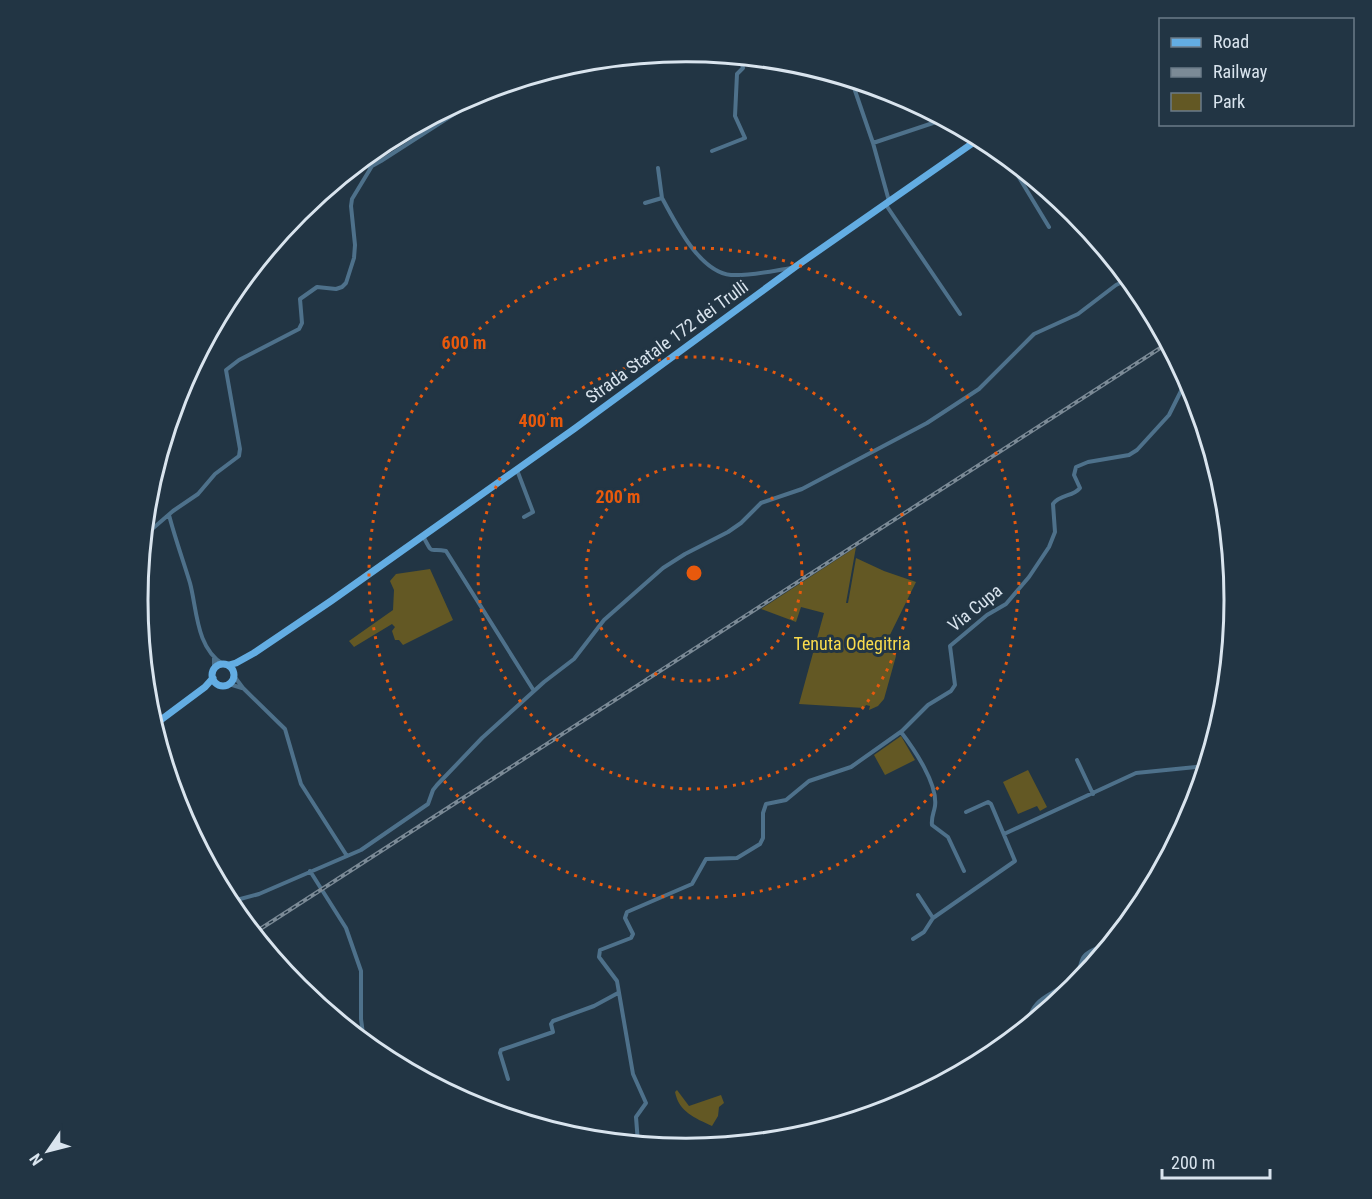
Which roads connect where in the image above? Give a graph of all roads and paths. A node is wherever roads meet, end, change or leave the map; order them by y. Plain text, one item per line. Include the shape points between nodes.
1 (742, 65) edge
2 (854, 89) edge
3 (450, 116) edge
4 (934, 123) edge
5 (873, 143) junction
6 (972, 144) edge
7 (712, 151) dead end
8 (367, 166) edge
9 (372, 166) junction
10 (658, 168) dead end
11 (1019, 177) edge
12 (662, 198) junction
13 (645, 203) dead end
14 (887, 203) junction
15 (1049, 227) dead end
16 (795, 267) junction
17 (1121, 283) edge
18 (960, 314) dead end
19 (1181, 390) edge
20 (516, 470) junction
21 (169, 515) junction
22 (524, 517) dead end
23 (153, 528) edge
24 (423, 536) junction
25 (211, 651) junction
26 (254, 653) junction
27 (226, 664) junction
28 (214, 668) junction
29 (234, 674) junction
30 (215, 681) junction
31 (229, 684) junction
32 (243, 688) junction
33 (534, 691) junction
34 (162, 719) edge
35 (901, 732) junction
36 (1077, 760) dead end
37 (1197, 766) edge
38 (1093, 794) junction
39 (966, 812) dead end
40 (1004, 834) junction
41 (347, 856) junction
42 (310, 871) junction
43 (964, 871) dead end
44 (918, 894) dead end
45 (240, 899) edge
46 (933, 918) junction
47 (913, 939) dead end
48 (1093, 951) edge
49 (1082, 962) edge
50 (1054, 992) edge
51 (618, 993) junction
52 (1029, 1013) edge
53 (362, 1029) edge
54 (508, 1078) dead end
55 (637, 1135) edge

1 - 7 street via 737,74 735,116 745,138
2 - 5 street
3 - 9 street
4 - 5 street
5 - 14 street
6 - 14 main road, Strada Statale 172 dei Trulli
8 - 9 street
9 - 21 street via 351,206 355,245 346,283 336,289 317,287 308,292 300,299 300,329 225,370 239,456
10 - 12 street
11 - 15 street
12 - 13 street
12 - 16 street via 691,248 712,267 729,275
14 - 16 main road, Strada Statale 172 dei Trulli
14 - 18 street
16 - 20 main road, Strada Statale 172 dei Trulli
17 - 33 street via 1078,314 1034,334 979,389 927,423 802,489 761,503 728,532 663,568 604,620 574,659
19 - 35 street, Via Cupa via 1169,415 1137,450 1076,467 1074,474 1080,488 1053,504 1055,532 1029,578 1006,604 950,646 954,688 928,705
20 - 22 street via 533,512
20 - 24 main road, Strada Statale 172 dei Trulli
21 - 23 street
21 - 25 street via 191,587 199,630
24 - 26 main road, Strada Statale 172 dei Trulli
24 - 33 street via 432,551 443,550 451,558
25 - 27 street
25 - 28 street
26 - 27 main road, Strada Statale 172 dei Trulli
26 - 29 main road, Strada Statale 172 dei Trulli
27 - 28 main road, Strada Statale 172 dei Trulli
27 - 29 main road
28 - 30 main road
29 - 31 main road, Strada Statale 172 dei Trulli
29 - 32 street
30 - 31 main road via 222,686
30 - 34 main road
31 - 32 street
32 - 41 street via 286,730 301,784
33 - 41 street via 437,785 428,804
35 - 43 street via 929,775 935,804 932,825 948,837
35 - 51 street, Via Cupa via 851,767 808,781 786,800 766,804 760,844 737,858 706,859 692,884 627,912 631,938 600,950 599,957 617,981
36 - 38 street
37 - 38 street via 1136,773
38 - 40 street
39 - 40 street via 990,802
40 - 46 street via 1014,862
41 - 42 street
42 - 45 street
42 - 53 street via 346,928 361,970
44 - 46 street
46 - 47 street via 924,932
48 - 49 street
50 - 52 street via 1038,1001
51 - 54 street via 553,1021 553,1032 501,1050
51 - 55 street via 633,1074 646,1103 636,1117

